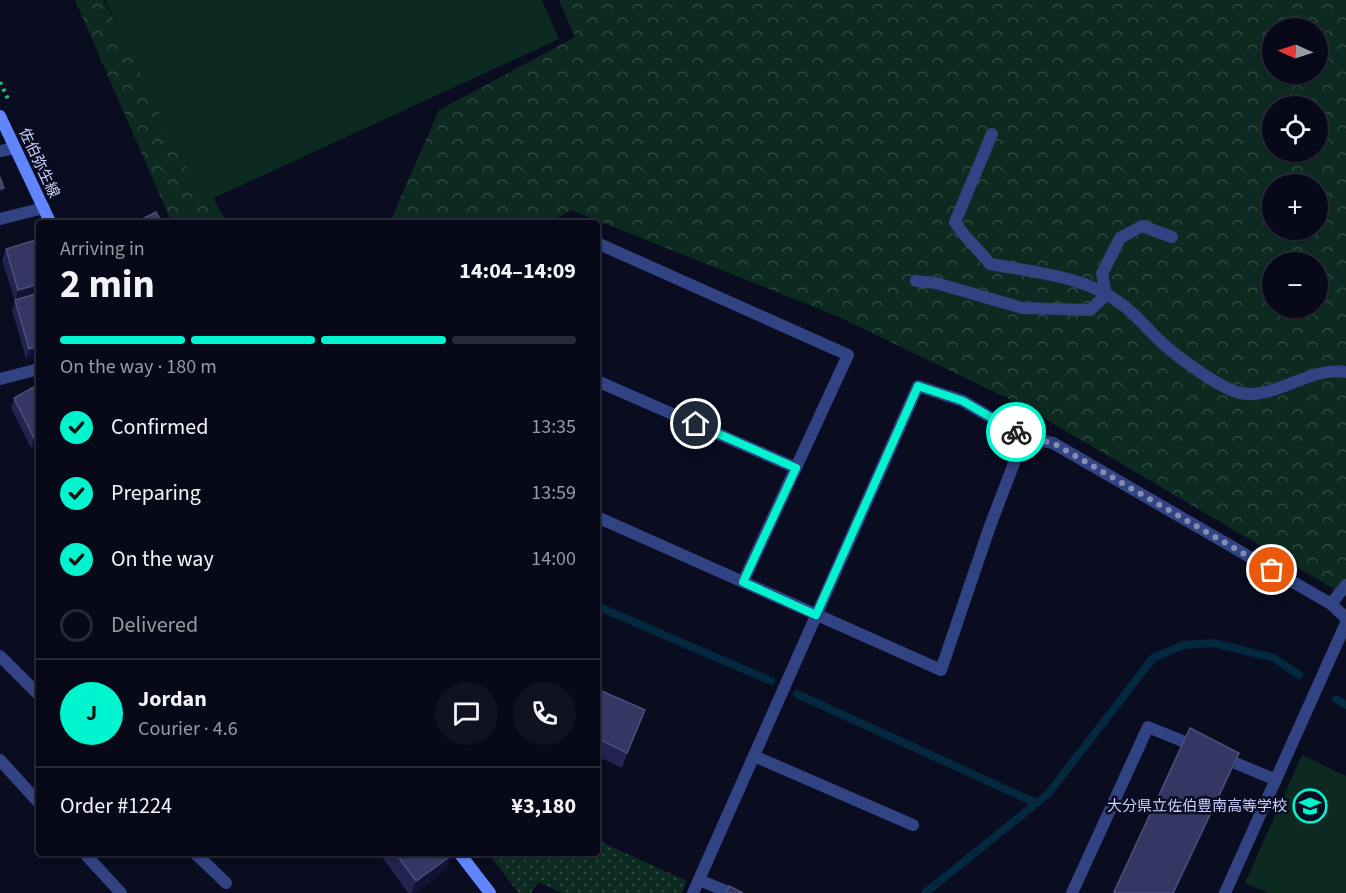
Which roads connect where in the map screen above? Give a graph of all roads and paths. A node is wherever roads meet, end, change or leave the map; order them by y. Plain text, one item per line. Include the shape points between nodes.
1 (0, 116) edge
2 (992, 134) dead end
3 (15, 148) junction
4 (0, 151) edge
5 (44, 208) junction
6 (0, 219) edge
7 (49, 220) edge
8 (1172, 237) dead end
9 (600, 244) edge
10 (916, 281) dead end
11 (1106, 295) junction
12 (36, 370) edge
13 (1346, 372) edge
14 (0, 379) edge
15 (600, 382) edge
16 (1024, 437) junction
17 (796, 468) junction
18 (600, 519) edge
19 (743, 582) junction
20 (1346, 585) edge
21 (1331, 604) junction
22 (816, 615) junction
23 (1346, 618) edge
24 (1346, 623) edge
25 (0, 656) edge
26 (36, 692) edge
27 (754, 756) junction
28 (0, 760) edge
29 (1276, 780) junction
30 (36, 799) edge
31 (913, 825) dead end
32 (87, 856) edge
33 (198, 856) edge
34 (462, 856) edge
35 (699, 880) junction
36 (226, 883) dead end
37 (121, 893) edge
38 (490, 893) edge
39 (693, 893) edge
40 (731, 893) edge
41 (1072, 893) edge
42 (1225, 893) edge

1 - 3 main road, 佐伯弥生線
2 - 11 street via 955,222 966,240 990,264 1058,277
3 - 4 street
3 - 5 main road, 佐伯弥生線
5 - 6 street
5 - 7 main road, 佐伯弥生線
8 - 11 street via 1142,226 1120,238 1102,274
9 - 17 street via 848,355
10 - 11 street via 1022,308 1090,310
11 - 13 street via 1120,302 1162,344 1238,393 1254,394 1327,372
12 - 14 street
15 - 17 street
16 - 21 street via 1053,443
16 - 22 street via 963,401 918,386
16 - 22 street via 941,670
17 - 19 street
18 - 19 street
19 - 22 street
20 - 21 street
21 - 23 street
22 - 27 street
24 - 29 street
25 - 26 street
27 - 31 street
27 - 35 street
28 - 30 street
29 - 41 street via 1148,727
29 - 42 street
32 - 37 street
33 - 36 street
34 - 38 main road
35 - 39 street
35 - 40 street

